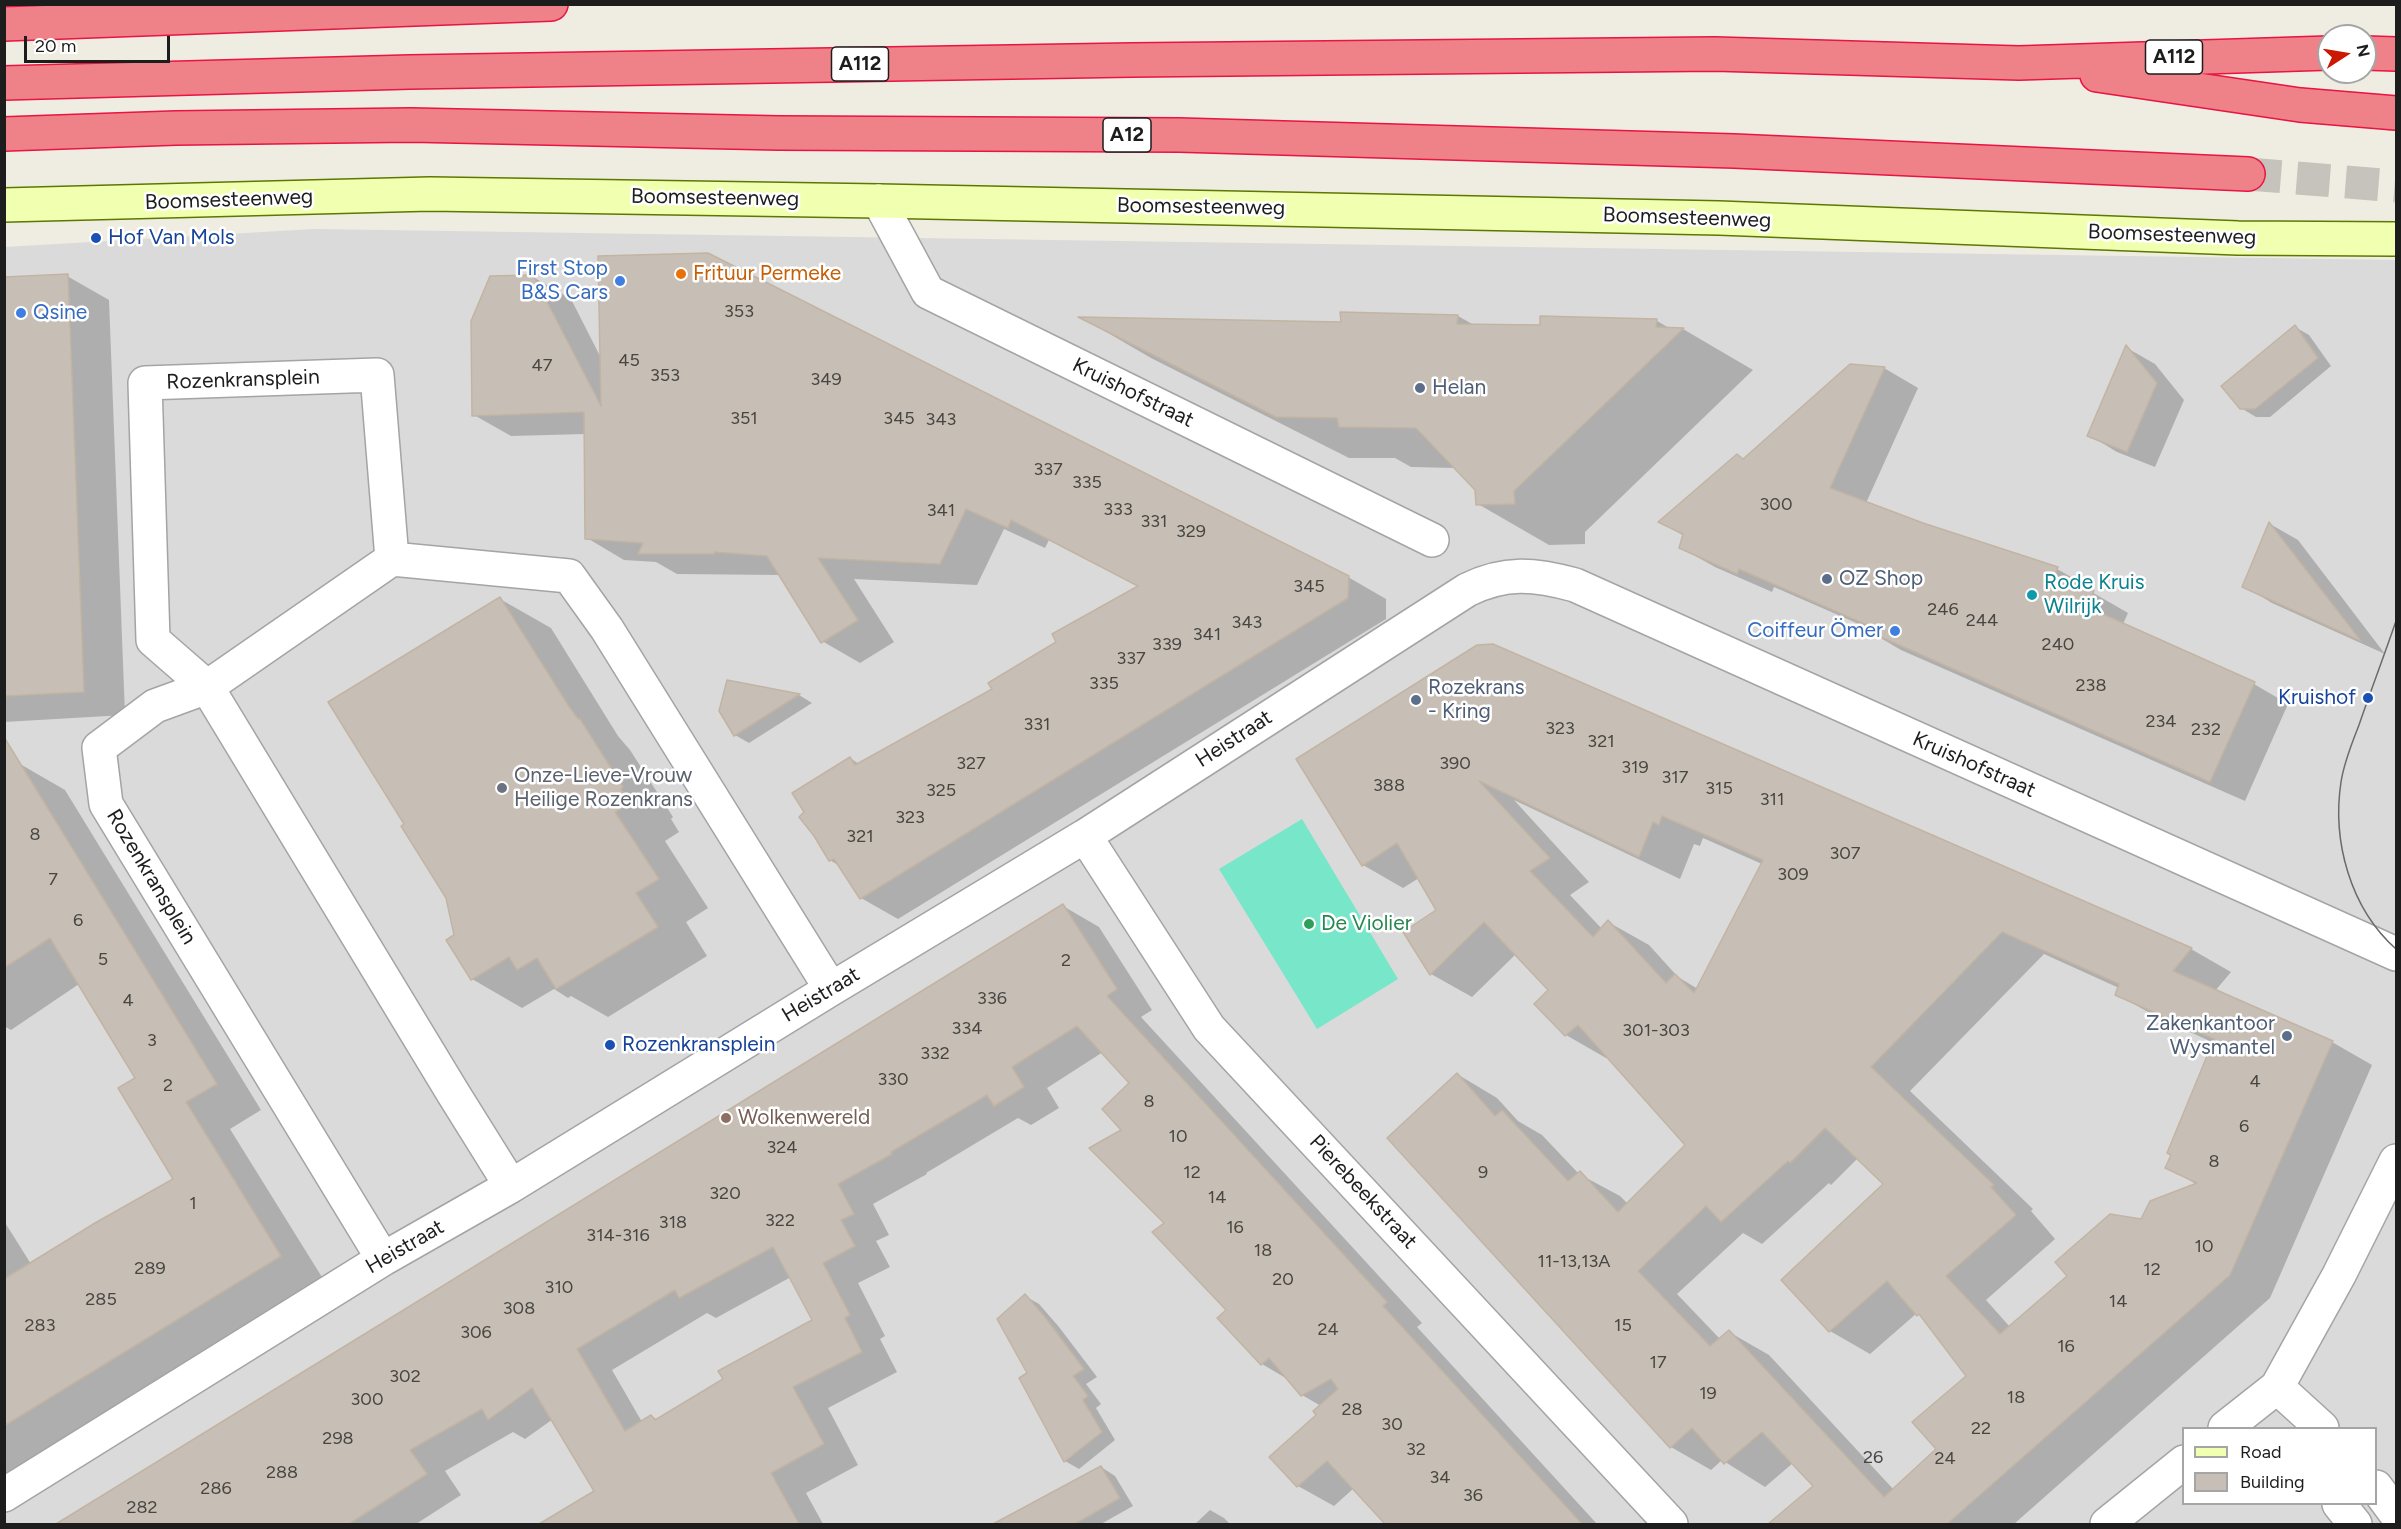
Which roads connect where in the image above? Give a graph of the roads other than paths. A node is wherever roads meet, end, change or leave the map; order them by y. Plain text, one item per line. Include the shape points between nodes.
1 (551, 4) edge
2 (4, 24) edge
3 (2317, 53) edge
4 (2377, 53) edge
5 (2397, 54) edge
6 (2019, 63) junction
7 (4, 83) edge
8 (2397, 113) edge
9 (4, 134) edge
10 (2248, 174) tunnel mouth
11 (879, 201) junction
12 (4, 206) edge
13 (2397, 239) edge
14 (1432, 540) dead end
15 (392, 559) junction
16 (1551, 579) joint
17 (207, 687) junction
18 (1085, 836) junction
19 (2397, 954) edge
20 (831, 989) junction
21 (2397, 1161) edge
22 (511, 1186) junction
23 (382, 1259) junction
24 (2277, 1387) junction
25 (2226, 1427) edge
26 (2297, 1427) edge
27 (2321, 1427) edge
28 (2182, 1464) edge
29 (2377, 1488) edge
30 (4, 1495) edge
31 (2341, 1505) edge
32 (2397, 1514) edge
33 (1671, 1524) edge
34 (2107, 1524) edge
35 (2355, 1524) edge

1 - 2 highway
3 - 6 highway, A112
4 - 5 highway
6 - 7 highway, A112 via 1715,54 481,70
6 - 8 highway via 2300,105
9 - 10 highway, A12 via 411,125 779,133 1179,135 1734,151
11 - 12 main road, Boomsesteenweg via 430,194
11 - 13 main road, Boomsesteenweg via 1719,218 2238,238
11 - 14 street, Kruishofstraat via 928,292
15 - 17 street, Rozenkransplein
15 - 17 street, Rozenkransplein via 376,375 145,383 153,640
15 - 20 street via 569,576 613,639
16 - 18 street, Heistraat via 1506,577 1486,580 1467,590
16 - 19 street, Kruishofstraat via 1575,585
17 - 22 street, Rozenkransplein
17 - 23 street, Rozenkransplein via 155,706 99,748 106,804
18 - 20 street, Heistraat
18 - 33 street, Pierebeekstraat via 1209,1028
20 - 22 street, Heistraat
21 - 24 street
22 - 23 street, Heistraat
23 - 30 street, Heistraat
24 - 25 street
24 - 26 street
24 - 27 street
28 - 34 street
29 - 32 street
31 - 35 street

